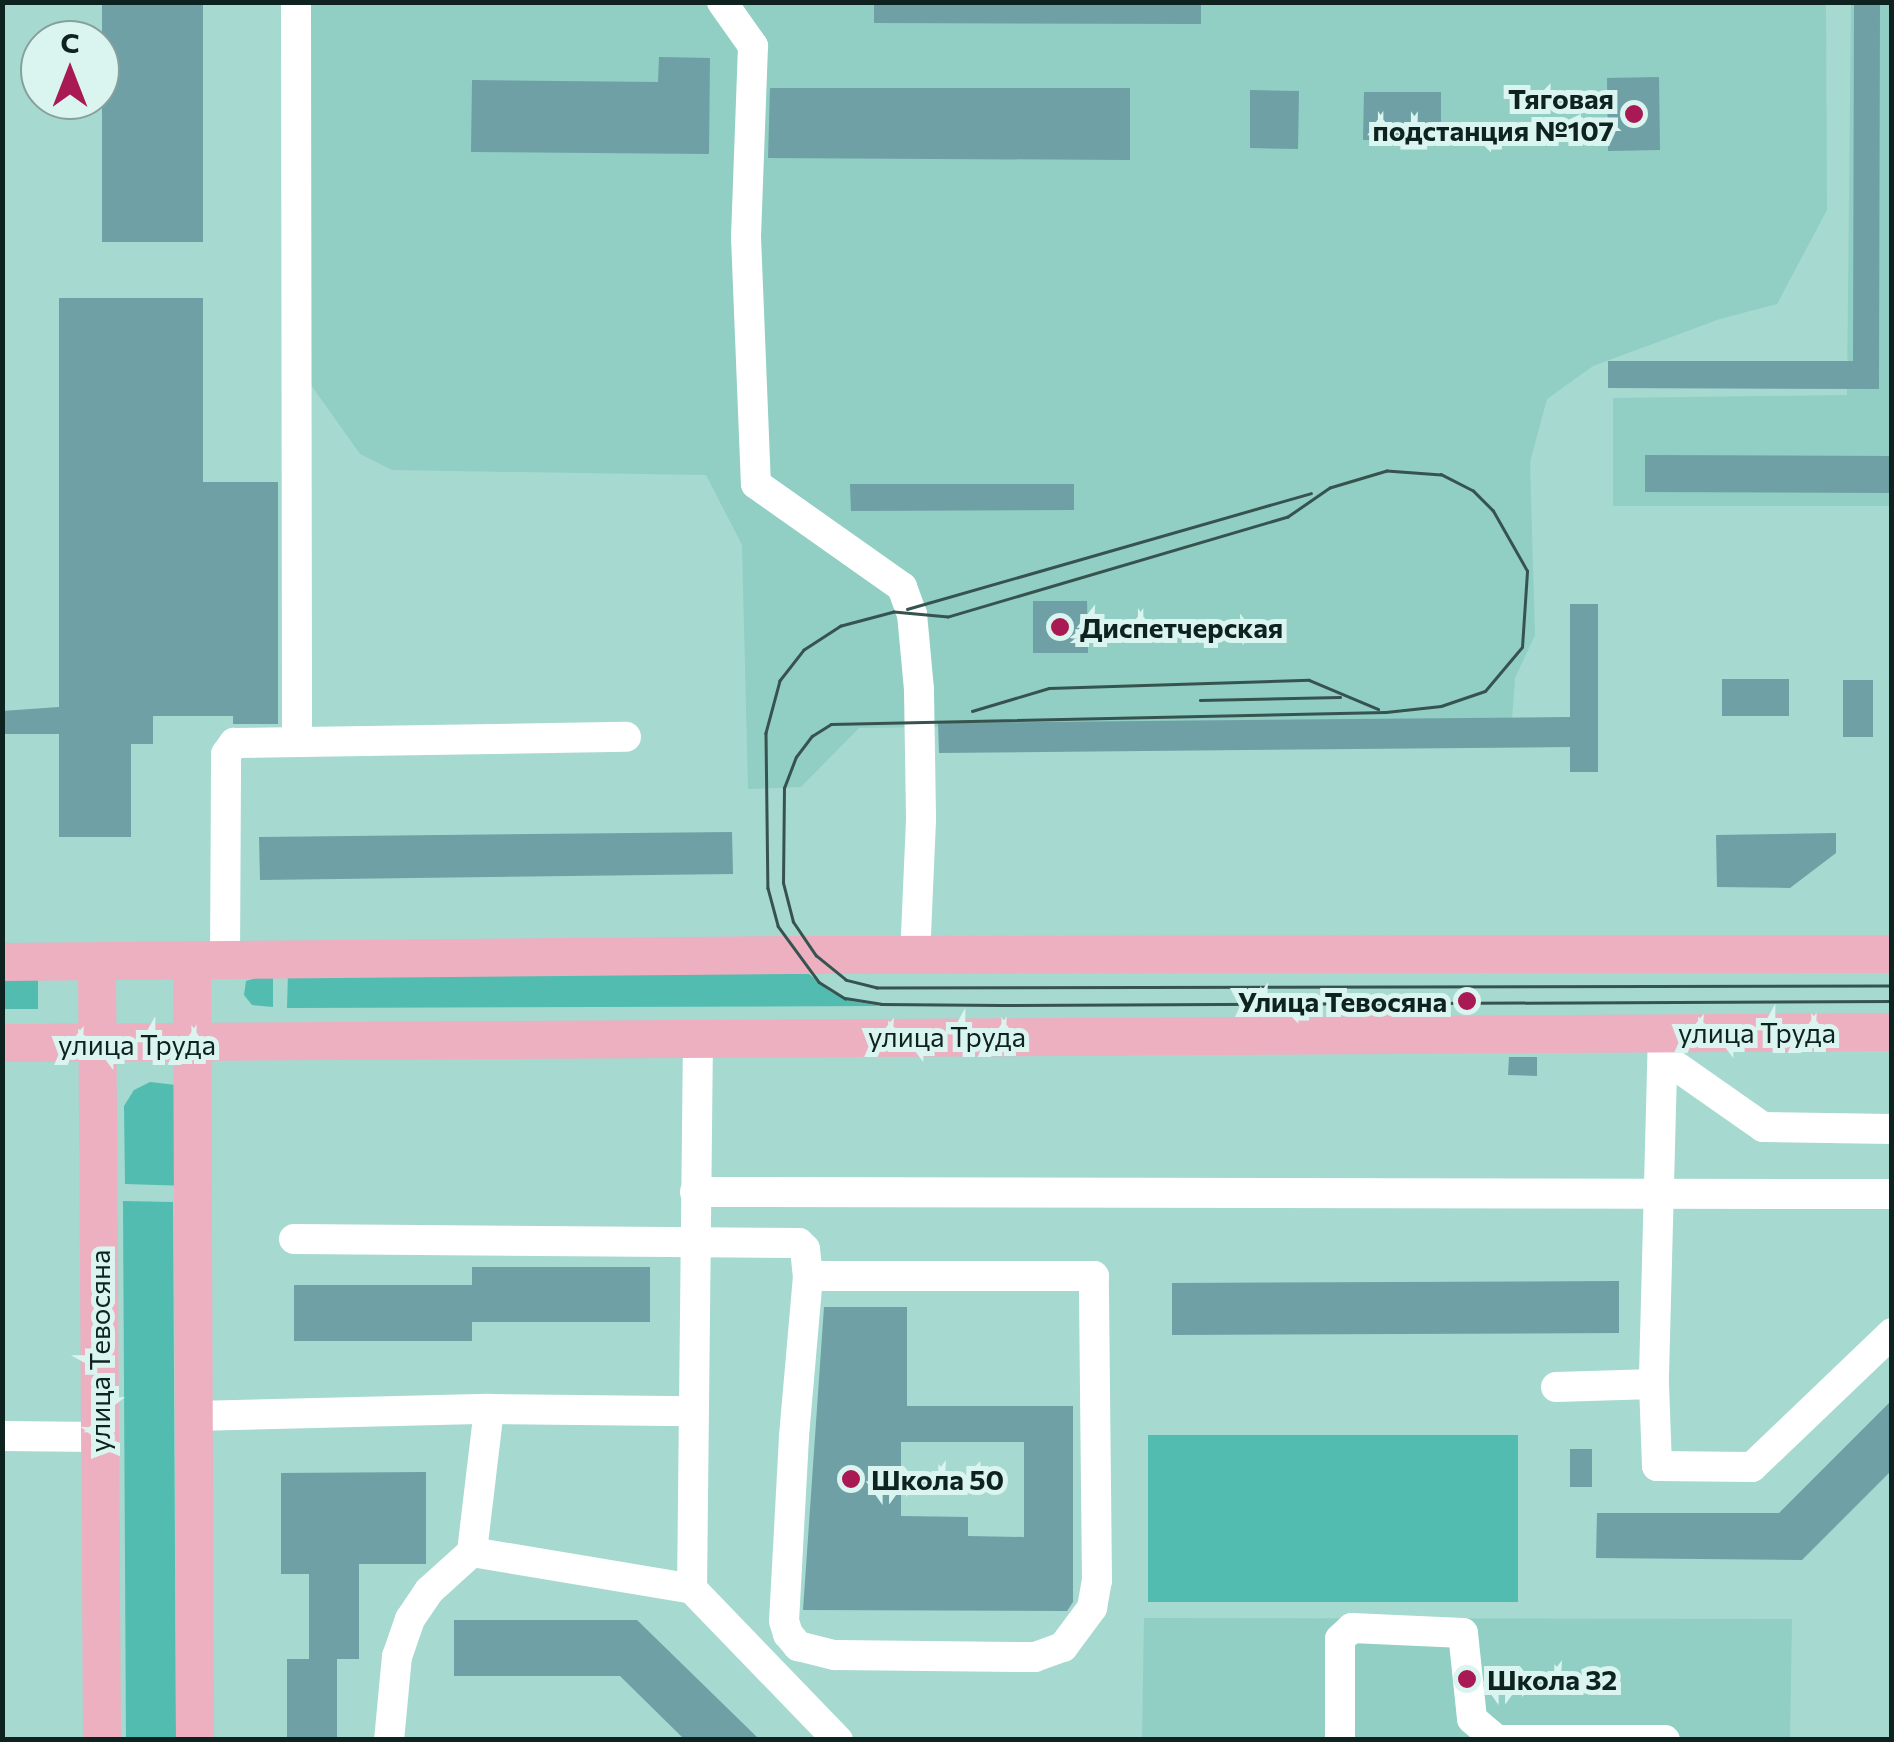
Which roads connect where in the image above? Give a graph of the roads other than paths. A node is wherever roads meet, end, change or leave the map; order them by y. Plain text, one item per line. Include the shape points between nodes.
1 (296, 2) edge
2 (722, 2) edge
3 (626, 737) dead end
4 (297, 742) junction
5 (915, 954) junction
6 (1892, 954) edge
7 (2, 962) edge
8 (208, 962) junction
9 (98, 963) junction
10 (1892, 1032) edge
11 (698, 1037) junction
12 (2, 1044) edge
13 (98, 1044) junction
14 (192, 1044) junction
15 (1663, 1044) junction
16 (1892, 1129) edge
17 (1662, 1191) junction
18 (694, 1192) junction
19 (1892, 1194) edge
20 (294, 1239) dead end
21 (694, 1241) junction
22 (808, 1276) junction
23 (1892, 1334) edge
24 (1654, 1384) junction
25 (1556, 1388) dead end
26 (489, 1409) junction
27 (693, 1411) junction
28 (194, 1416) junction
29 (2, 1436) edge
30 (100, 1437) junction
31 (472, 1552) junction
32 (692, 1589) junction
33 (1496, 1739) edge
34 (102, 1740) edge
35 (195, 1740) edge
36 (389, 1740) edge
37 (838, 1740) edge
38 (1340, 1740) edge
39 (1488, 1740) edge
40 (1665, 1740) edge

1 - 4 lane
2 - 5 lane via 752,46 746,238 756,484 902,587 912,614 921,820
3 - 4 lane
4 - 8 lane via 238,742 228,749
5 - 6 main road
5 - 8 main road
7 - 9 main road
8 - 9 main road
8 - 14 main road
9 - 13 main road, улица Тевосяна
10 - 15 main road, улица Труда
11 - 14 main road, улица Труда
11 - 15 main road, улица Труда
11 - 18 lane
12 - 13 main road, улица Труда
13 - 14 main road, улица Труда
13 - 30 main road, улица Тевосяна
14 - 28 main road
15 - 16 lane via 1755,1125
15 - 17 lane
17 - 18 lane
17 - 19 lane
17 - 24 lane
18 - 21 lane
20 - 21 lane
21 - 22 lane via 799,1243
21 - 27 lane
22 - 22 lane via 788,1634 798,1646 835,1655 1034,1657 1063,1648 1092,1608 1097,1581 1094,1276
23 - 24 lane via 1750,1468 1657,1466
24 - 25 lane
26 - 27 lane
26 - 28 lane
26 - 31 lane
27 - 32 lane
28 - 35 main road
29 - 30 lane
30 - 34 main road, улица Тевосяна
31 - 32 lane
31 - 36 lane via 410,1619 397,1656
32 - 37 lane
33 - 38 lane via 1472,1718 1463,1633 1352,1628 1340,1639
33 - 39 lane
33 - 40 lane

